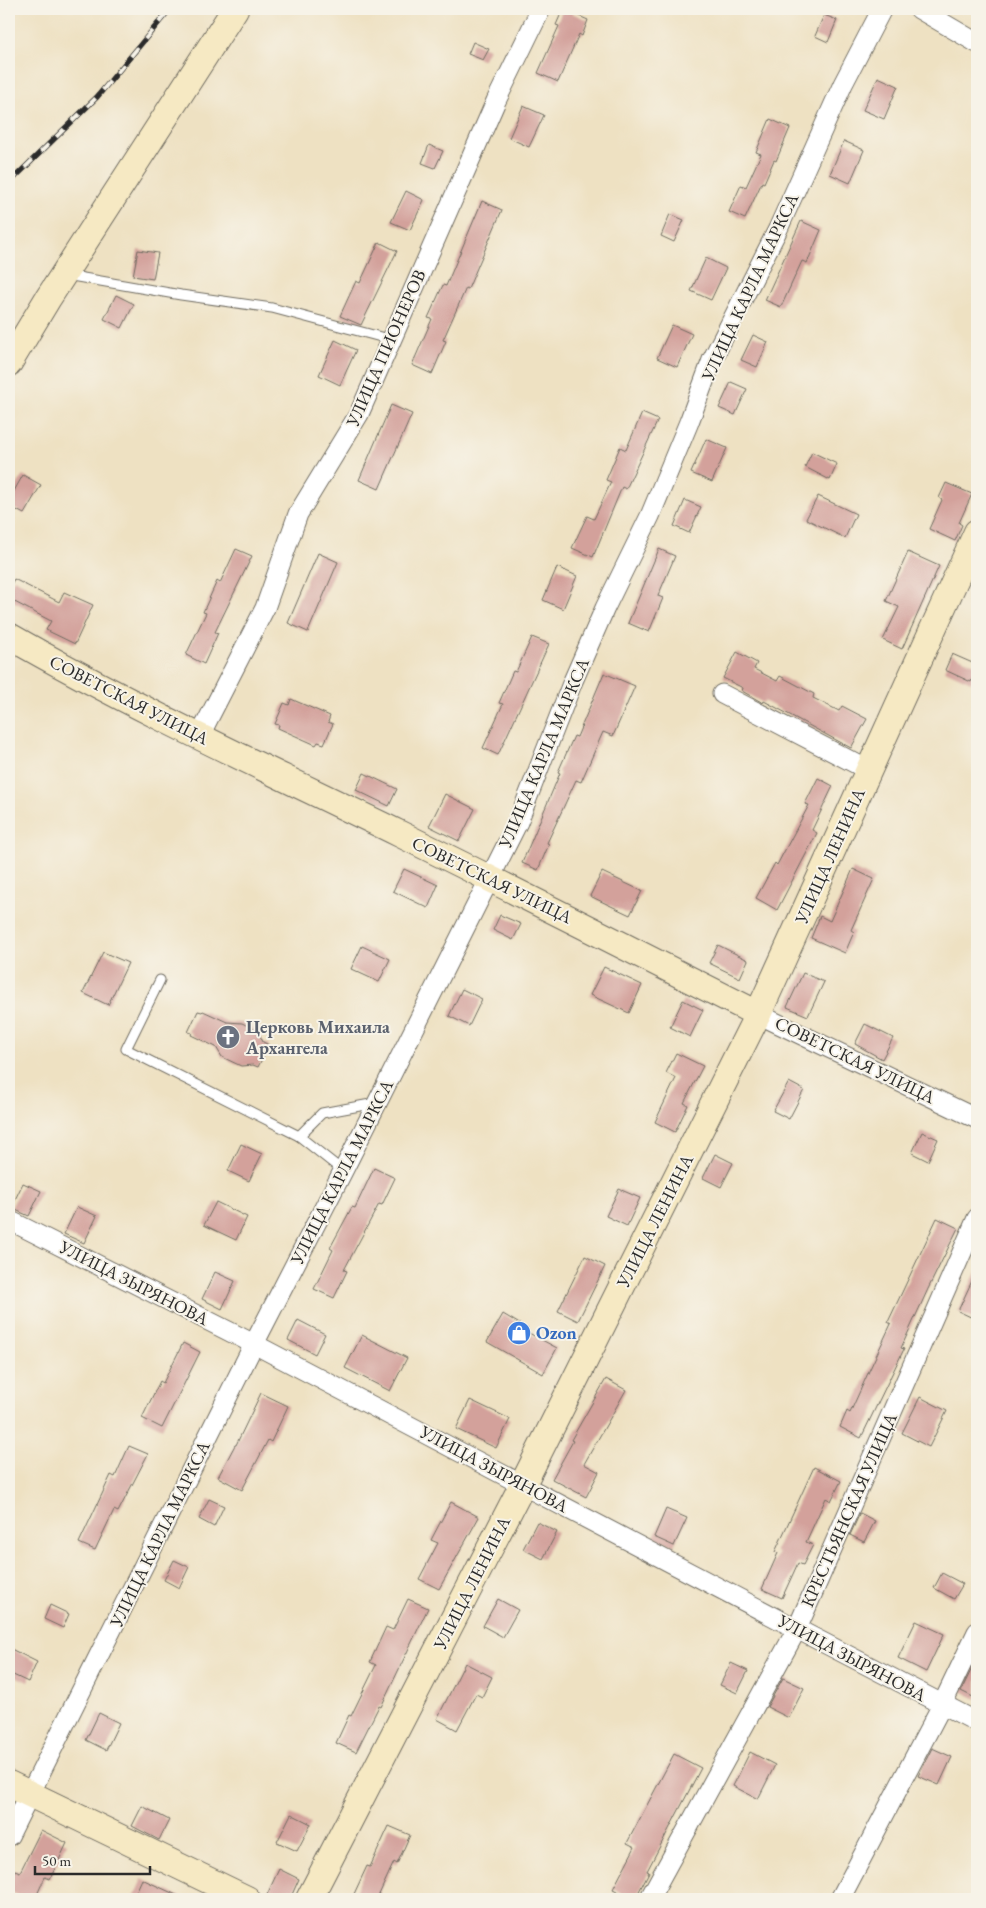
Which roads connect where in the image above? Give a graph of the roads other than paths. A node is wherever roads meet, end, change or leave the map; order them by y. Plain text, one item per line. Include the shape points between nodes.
1 (235, 9) edge
2 (541, 9) edge
3 (882, 9) edge
4 (919, 9) edge
5 (977, 43) edge
6 (64, 274) junction
7 (392, 340) junction
8 (9, 363) edge
9 (977, 532) edge
10 (9, 636) edge
11 (722, 694) dead end
12 (199, 737) junction
13 (868, 770) junction
14 (489, 878) junction
15 (160, 980) dead end
16 (758, 1014) junction
17 (377, 1103) junction
18 (977, 1119) edge
19 (299, 1136) junction
20 (344, 1171) junction
21 (977, 1218) edge
22 (9, 1220) edge
23 (254, 1344) junction
24 (523, 1484) junction
25 (797, 1629) junction
26 (977, 1632) edge
27 (942, 1705) junction
28 (977, 1722) edge
29 (20, 1789) edge
30 (9, 1836) edge
31 (247, 1899) edge
32 (309, 1899) edge
33 (649, 1899) edge
34 (840, 1899) edge

1 - 6 main road
2 - 7 street, УЛИЦА ПИОНЕРОВ via 496,101
3 - 14 street, УЛИЦА КАРЛА МАРКСА via 712,360 650,516 573,680 518,822
4 - 5 street
6 - 7 lane via 272,308
6 - 8 main road
7 - 12 street, УЛИЦА ПИОНЕРОВ via 359,414 298,514 265,608
9 - 13 main road, УЛИЦА ЛЕНИНА
10 - 12 main road, СОВЕТСКАЯ УЛИЦА via 76,675
11 - 13 street
12 - 14 main road, СОВЕТСКАЯ УЛИЦА
13 - 16 main road, УЛИЦА ЛЕНИНА
14 - 16 main road, СОВЕТСКАЯ УЛИЦА
14 - 17 street, УЛИЦА КАРЛА МАРКСА
15 - 19 lane via 126,1049
16 - 18 street, СОВЕТСКАЯ УЛИЦА
16 - 24 main road, УЛИЦА ЛЕНИНА
17 - 19 lane via 322,1113
17 - 20 street, УЛИЦА КАРЛА МАРКСА
19 - 20 lane
20 - 23 street, УЛИЦА КАРЛА МАРКСА
21 - 25 street, КРЕСТЬЯНСКАЯ УЛИЦА
22 - 23 street, УЛИЦА ЗЫРЯНОВА
23 - 24 street, УЛИЦА ЗЫРЯНОВА
23 - 29 street, УЛИЦА КАРЛА МАРКСА
24 - 25 street, УЛИЦА ЗЫРЯНОВА
24 - 32 main road, УЛИЦА ЛЕНИНА
25 - 27 street, УЛИЦА ЗЫРЯНОВА
25 - 33 street, КРЕСТЬЯНСКАЯ УЛИЦА
26 - 27 street
27 - 28 street, УЛИЦА ЗЫРЯНОВА
27 - 34 street
29 - 30 street, УЛИЦА КАРЛА МАРКСА
29 - 31 main road

